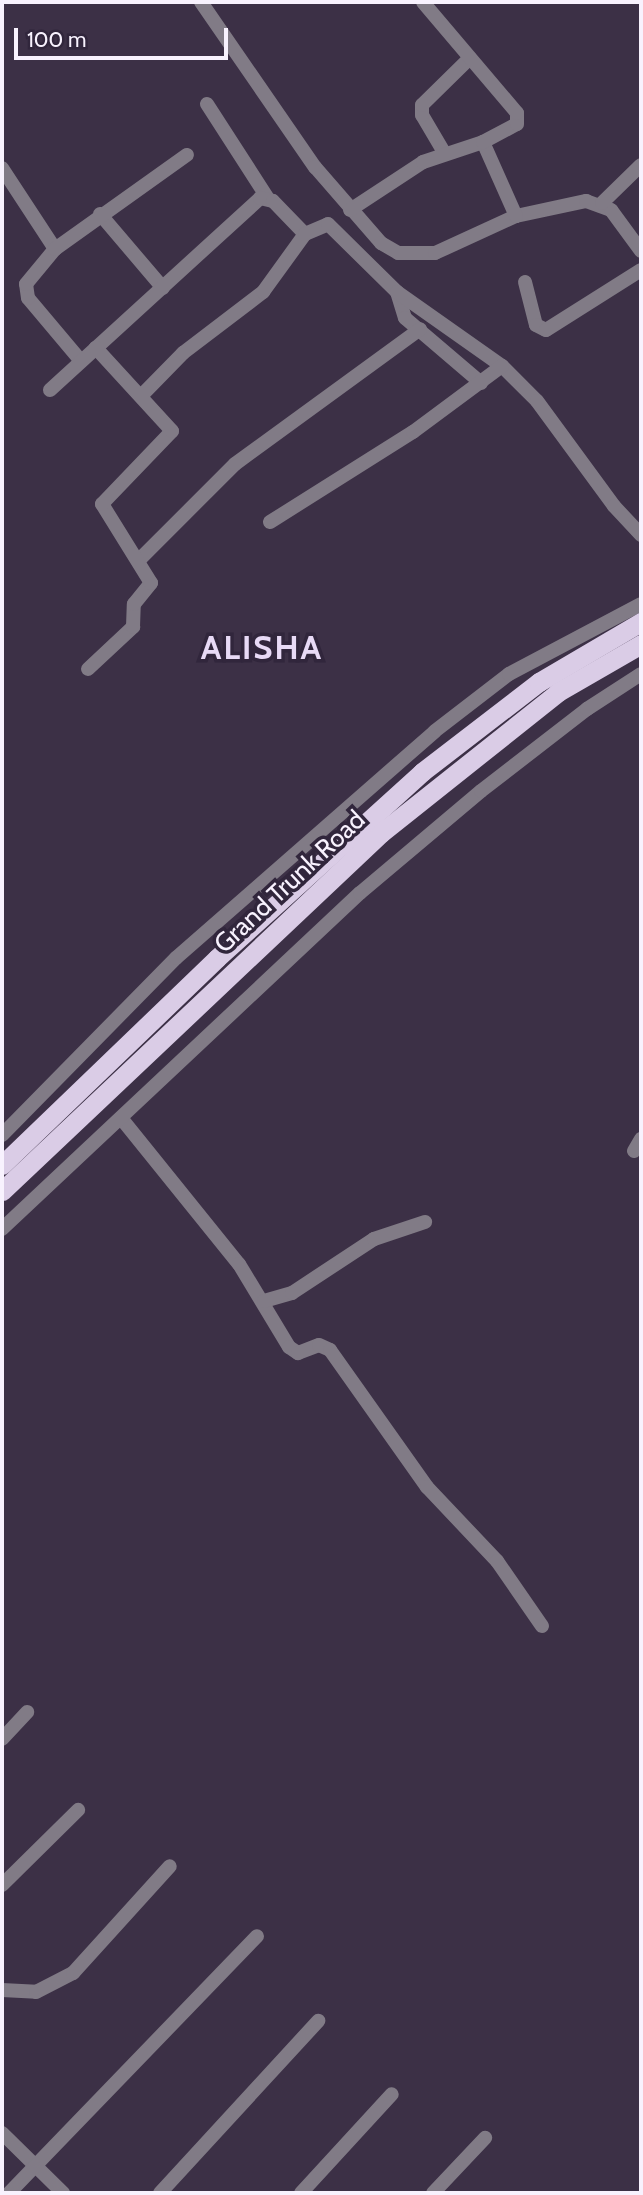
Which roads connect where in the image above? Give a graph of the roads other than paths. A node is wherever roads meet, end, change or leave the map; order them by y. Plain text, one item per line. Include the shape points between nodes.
1 (201, 2) edge
2 (423, 2) edge
3 (470, 58) junction
4 (208, 104) dead end
5 (483, 142) junction
6 (444, 154) junction
7 (187, 155) dead end
8 (641, 164) edge
9 (2, 169) edge
10 (267, 197) junction
11 (602, 203) junction
12 (351, 210) junction
13 (100, 214) junction
14 (516, 216) junction
15 (305, 234) junction
16 (55, 249) junction
17 (641, 251) edge
18 (641, 270) edge
19 (525, 282) dead end
20 (163, 288) junction
21 (397, 292) junction
22 (420, 329) junction
23 (96, 348) junction
24 (81, 361) junction
25 (502, 366) junction
26 (481, 383) junction
27 (50, 390) dead end
28 (142, 395) junction
29 (270, 522) dead end
30 (641, 535) edge
31 (140, 559) junction
32 (641, 604) edge
33 (641, 622) edge
34 (641, 644) edge
35 (88, 669) dead end
36 (641, 674) edge
37 (121, 1118) junction
38 (2, 1135) edge
39 (2, 1165) edge
40 (2, 1191) edge
41 (425, 1222) dead end
42 (2, 1229) edge
43 (264, 1301) junction
44 (542, 1626) dead end
45 (27, 1712) dead end
46 (2, 1739) edge
47 (78, 1810) dead end
48 (170, 1866) dead end
49 (2, 1885) edge
50 (257, 1936) dead end
51 (2, 1990) edge
52 (318, 2021) dead end
53 (392, 2094) dead end
54 (2, 2133) edge
55 (485, 2138) dead end
56 (35, 2166) junction
57 (9, 2193) edge
58 (63, 2193) edge
59 (160, 2193) edge
60 (301, 2193) edge
61 (433, 2193) edge

1 - 12 street
2 - 3 street
3 - 5 street via 519,119 510,130
3 - 6 street via 422,105 422,115
4 - 10 street
5 - 6 street
5 - 14 street
6 - 12 street via 423,162
7 - 13 street
8 - 11 street
9 - 16 street
10 - 15 street
10 - 20 street via 252,204
11 - 14 street via 578,202
11 - 17 street via 619,218
12 - 14 street via 382,243 417,255 435,253
13 - 16 street
13 - 20 street
15 - 21 street via 328,224
15 - 28 street via 262,292 183,353
16 - 24 street via 31,276 25,291
18 - 19 street via 545,330 536,325
20 - 23 street
21 - 22 street via 399,309
21 - 25 street
22 - 26 street
22 - 31 street via 235,464
23 - 24 street
23 - 28 street
24 - 27 street
25 - 26 street
25 - 30 street via 537,401 614,506
26 - 29 street
28 - 31 street via 170,426 171,435 102,504
31 - 35 street via 151,583 134,604 133,627
32 - 38 street via 509,674 435,731 176,958
33 - 39 highway, Grand Trunk Road via 539,682 422,772 218,958
34 - 40 highway, Grand Trunk Road via 558,692 381,834
36 - 37 street via 481,790 360,893
37 - 42 street
37 - 43 street
41 - 43 street via 374,1239 292,1293
43 - 44 street via 292,1351 319,1345 330,1350 428,1487 497,1561
45 - 46 street
47 - 49 street
48 - 51 street via 73,1973 36,1992
50 - 56 street
52 - 59 street
53 - 60 street
54 - 56 street
55 - 61 street
56 - 57 street
56 - 58 street

